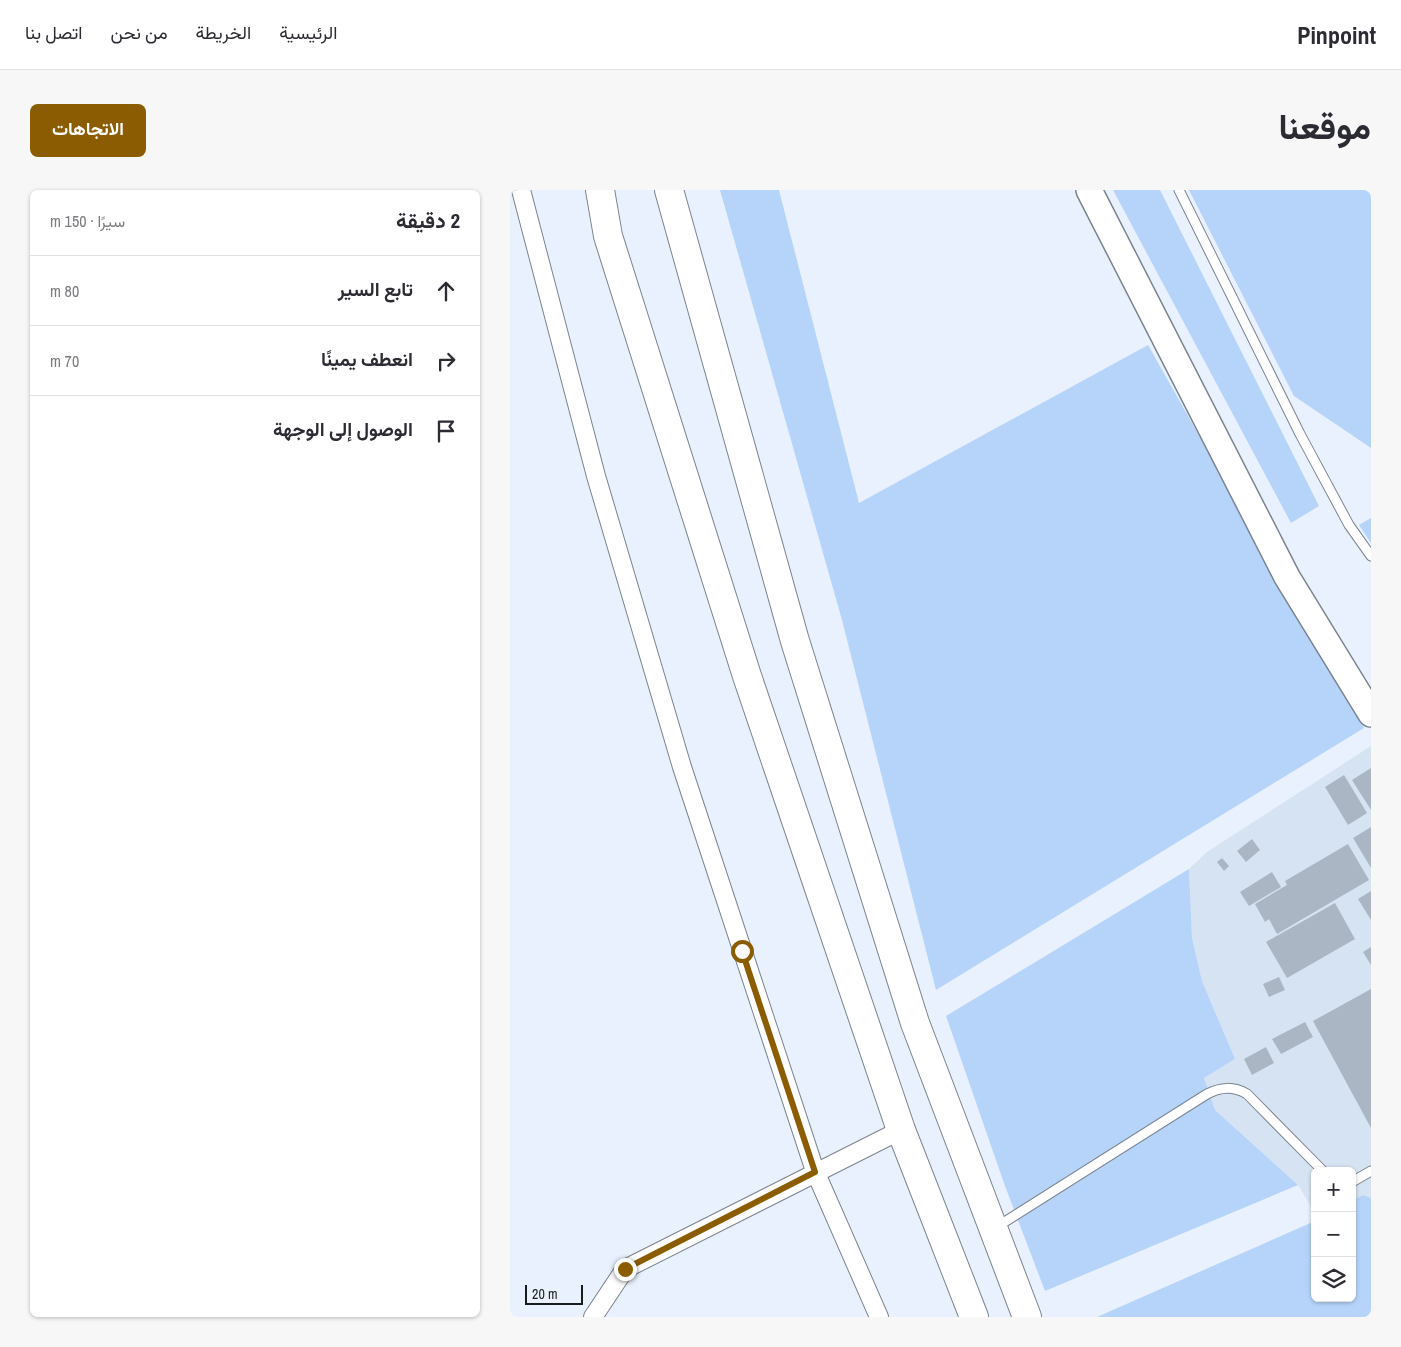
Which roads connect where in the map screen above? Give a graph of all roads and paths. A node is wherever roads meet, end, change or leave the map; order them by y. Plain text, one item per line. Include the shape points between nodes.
1 (521, 190) edge
2 (600, 190) edge
3 (669, 190) edge
4 (1089, 190) edge
5 (1179, 190) edge
6 (1371, 556) edge
7 (1371, 714) edge
8 (901, 1130) junction
9 (1319, 1167) edge
10 (1371, 1171) edge
11 (815, 1172) junction
12 (1356, 1180) edge
13 (993, 1229) junction
14 (593, 1317) edge
15 (879, 1317) edge
16 (974, 1317) edge
17 (1027, 1317) edge

1 - 11 street via 596,476 682,766
2 - 8 highway via 608,236 747,676
3 - 13 highway via 795,641 915,1023
4 - 7 street via 1283,569
5 - 6 lane via 1300,434 1349,525
8 - 11 street
8 - 16 highway
9 - 13 lane via 1247,1094 1235,1088 1225,1088 1207,1094
10 - 12 lane
11 - 14 street via 625,1269
11 - 15 street
13 - 17 highway

